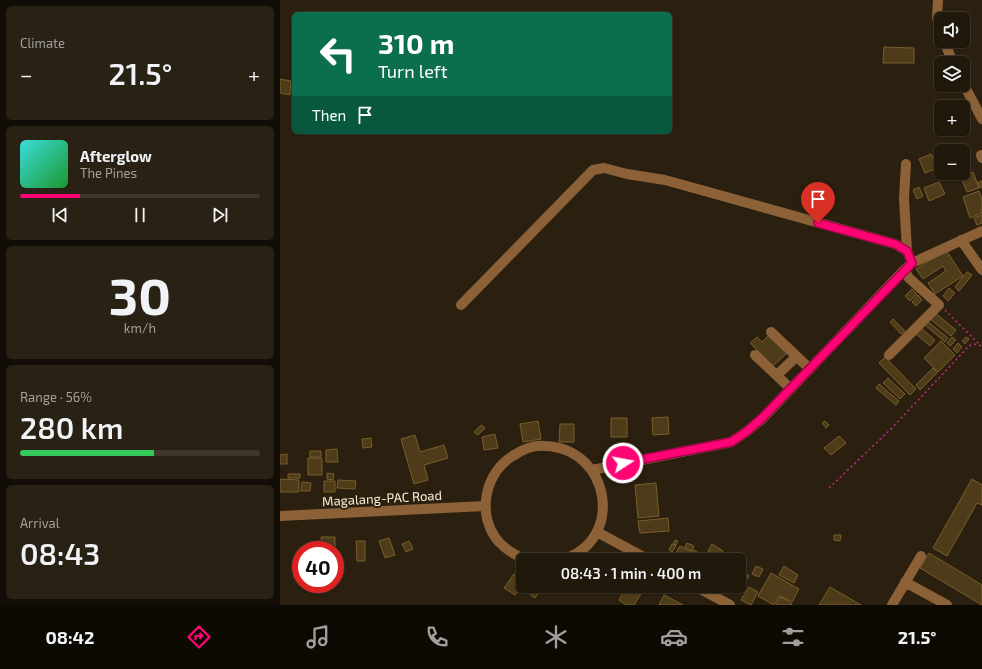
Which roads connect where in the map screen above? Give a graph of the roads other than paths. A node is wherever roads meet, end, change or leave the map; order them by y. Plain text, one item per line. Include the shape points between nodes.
1 (938, 0) edge
2 (937, 12) edge
3 (968, 92) edge
4 (982, 119) edge
5 (906, 164) dead end
6 (982, 231) edge
7 (962, 240) junction
8 (907, 251) junction
9 (912, 263) junction
10 (904, 270) junction
11 (982, 270) edge
12 (461, 305) dead end
13 (771, 332) dead end
14 (889, 354) dead end
15 (755, 355) dead end
16 (796, 357) junction
17 (810, 369) junction
18 (777, 375) junction
19 (791, 389) junction
20 (592, 470) junction
21 (485, 506) junction
22 (280, 516) edge
23 (597, 532) junction
24 (576, 553) edge
25 (635, 553) edge
26 (516, 555) edge
27 (921, 556) dead end
28 (905, 582) junction
29 (708, 593) edge
30 (730, 605) edge
31 (892, 605) edge
32 (947, 605) edge

1 - 2 street
3 - 4 street
5 - 8 street via 904,198
6 - 7 street
7 - 9 street
7 - 11 street
8 - 9 street
8 - 12 street via 895,244 742,200 665,180 604,168 593,170
9 - 10 street
10 - 14 street via 909,278 940,304
10 - 17 street
13 - 16 street
15 - 18 street
16 - 17 street
16 - 18 street
17 - 19 street
18 - 19 street
19 - 20 street via 762,418 731,442
20 - 21 street via 579,457 562,448 544,445 525,449 509,457 496,471 488,488
20 - 23 street via 602,490 603,511
21 - 22 street, Magalang-PAC Road
21 - 26 street via 489,525 499,542
23 - 24 street
23 - 25 street
27 - 28 street
28 - 31 street
28 - 32 street
29 - 30 street

